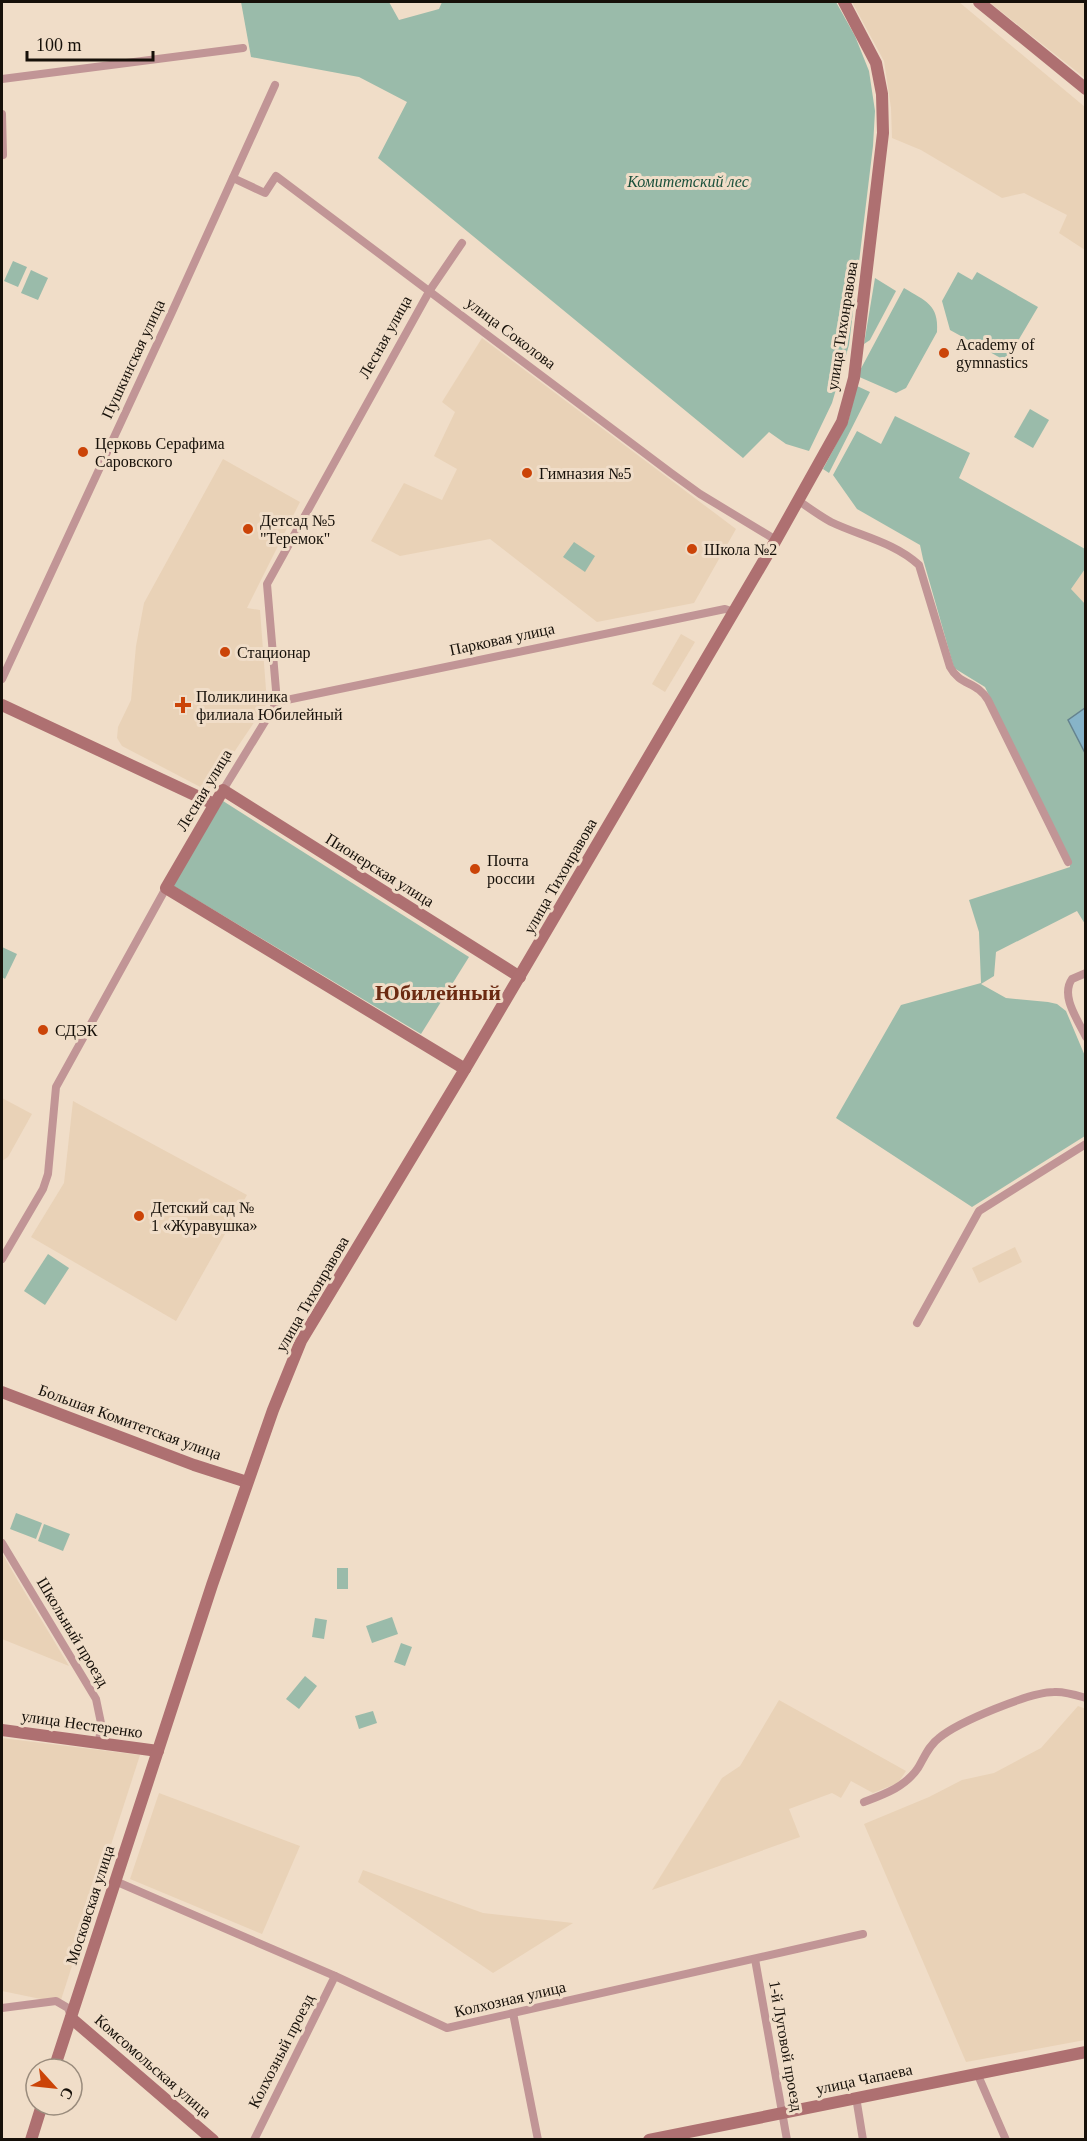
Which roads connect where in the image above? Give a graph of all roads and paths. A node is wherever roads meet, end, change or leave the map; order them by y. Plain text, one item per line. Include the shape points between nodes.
1 (844, 2) edge
2 (979, 2) edge
3 (243, 48) dead end
4 (2, 79) edge
5 (275, 84) dead end
6 (1086, 89) edge
7 (2, 114) edge
8 (3, 155) edge
9 (233, 178) junction
10 (462, 243) dead end
11 (430, 290) junction
12 (799, 501) junction
13 (776, 540) junction
14 (734, 612) junction
15 (2, 679) edge
16 (277, 702) junction
17 (2, 705) edge
18 (223, 790) junction
19 (214, 804) junction
20 (1068, 862) dead end
21 (166, 888) junction
22 (1086, 973) edge
23 (520, 977) junction
24 (1086, 1037) edge
25 (465, 1069) junction
26 (1086, 1144) edge
27 (2, 1259) edge
28 (916, 1323) dead end
29 (2, 1392) edge
30 (247, 1482) junction
31 (2, 1543) edge
32 (1086, 1698) edge
33 (2, 1730) edge
34 (99, 1743) junction
35 (158, 1751) junction
36 (864, 1802) dead end
37 (115, 1881) junction
38 (863, 1934) dead end
39 (755, 1959) junction
40 (335, 1976) junction
41 (2, 2008) edge
42 (513, 2013) junction
43 (71, 2018) junction
44 (1086, 2052) edge
45 (58, 2057) edge
46 (977, 2073) junction
47 (856, 2097) junction
48 (782, 2113) junction
49 (38, 2117) edge
50 (31, 2139) edge
51 (213, 2139) edge
52 (254, 2139) edge
53 (538, 2139) edge
54 (649, 2139) edge
55 (787, 2139) edge
56 (863, 2139) edge
57 (1006, 2139) edge

1 - 12 main road, улица Тихонравова via 876,63 883,134 854,378 842,422
2 - 6 main road
3 - 4 street
5 - 9 street, Пушкинская улица
7 - 8 street
9 - 11 street, улица Соколова via 265,193 276,176
9 - 15 street, Пушкинская улица
10 - 11 street, Лесная улица
11 - 13 street, улица Соколова via 700,494
11 - 16 street, Лесная улица via 267,584
12 - 13 main road, улица Тихонравова
12 - 20 street via 830,521 911,558 919,566 955,676 983,691
13 - 14 main road, улица Тихонравова
14 - 16 street, Парковая улица via 725,609 672,619
14 - 23 main road, улица Тихонравова
16 - 18 street, Лесная улица
17 - 19 main road
18 - 19 main road, Лесная улица
18 - 23 main road, Пионерская улица
19 - 21 main road, Лесная улица
21 - 25 main road
21 - 27 street, Лесная улица via 56,1087 44,1188
22 - 24 street via 1072,979 1067,991
23 - 25 main road, улица Тихонравова
25 - 30 main road, улица Тихонравова via 301,1341
26 - 28 street via 979,1211
29 - 30 main road, Большая Комитетская улица
30 - 35 main road, улица Тихонравова
31 - 34 street, Школьный проезд via 96,1699
32 - 36 street via 1055,1692 1013,1701 938,1738 906,1783
33 - 34 main road, улица Нестеренко
34 - 35 main road, улица Нестеренко
35 - 37 main road, Московская улица
37 - 40 street, Колхозная улица
37 - 43 main road, Московская улица
38 - 39 street, Колхозная улица
39 - 42 street, Колхозная улица
39 - 48 street, 1-й Луговой проезд
40 - 42 street, Колхозная улица via 447,2028
40 - 52 street, Колхозный проезд
41 - 43 street via 56,2001 68,2008
42 - 53 street
43 - 45 main road, Московская улица
43 - 51 main road, Комсомольская улица
44 - 46 main road, улица Чапаева
46 - 47 main road, улица Чапаева
46 - 57 street
47 - 48 main road, улица Чапаева
47 - 56 street
48 - 54 main road, улица Чапаева
48 - 55 street, 1-й Луговой проезд
49 - 50 main road

